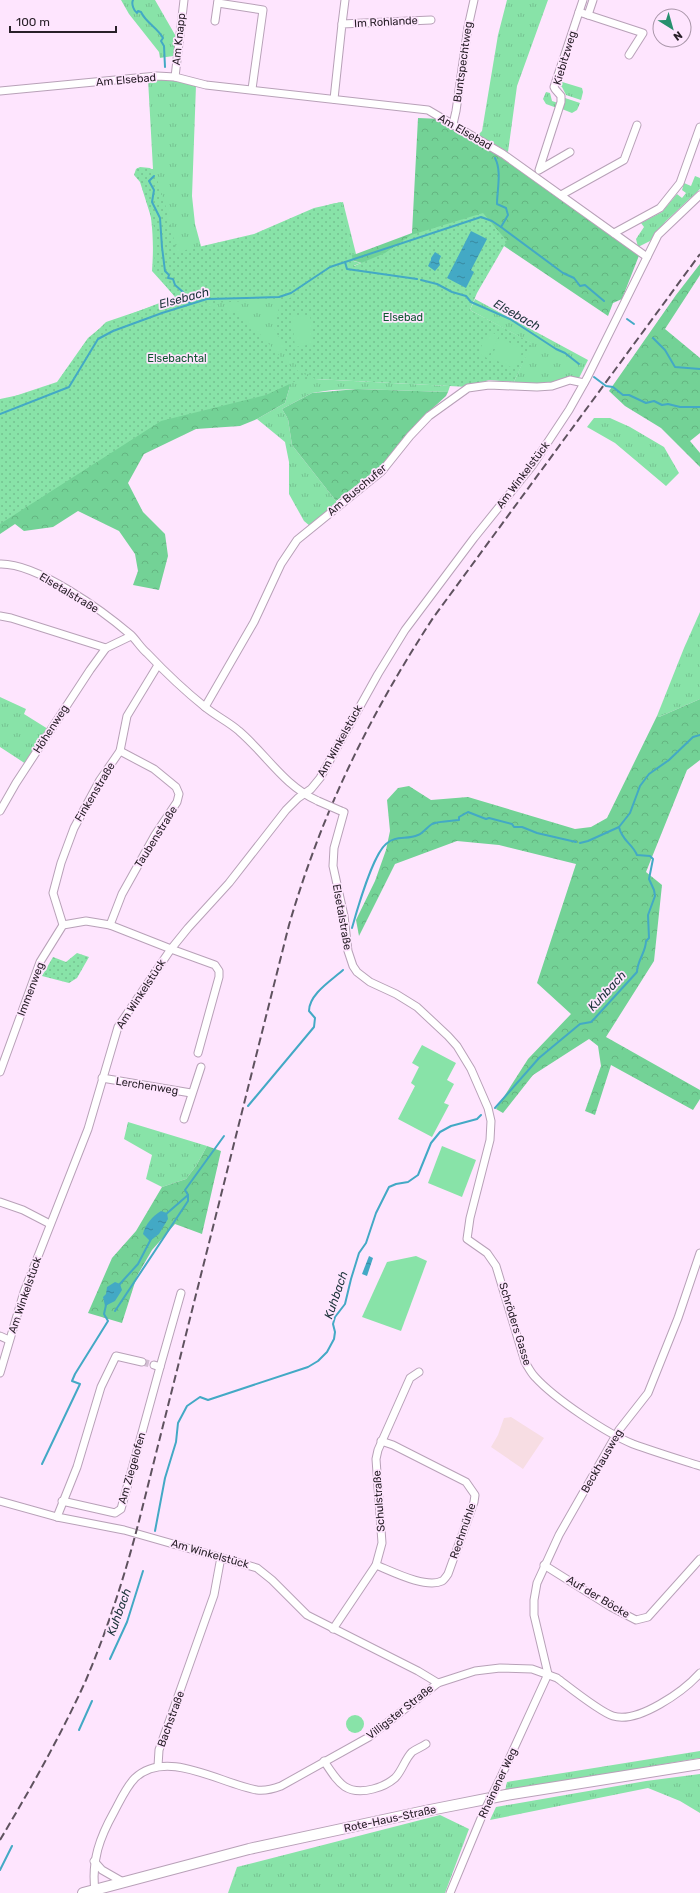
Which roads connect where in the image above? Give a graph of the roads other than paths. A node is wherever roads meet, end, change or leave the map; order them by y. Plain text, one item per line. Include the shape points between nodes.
1 (184, 0) edge
2 (345, 0) edge
3 (474, 0) edge
4 (583, 0) edge
5 (593, 0) edge
6 (218, 1) edge
7 (579, 12) junction
8 (588, 15) junction
9 (431, 20) dead end
10 (215, 21) dead end
11 (342, 24) junction
12 (629, 54) dead end
13 (175, 77) junction
14 (252, 89) junction
15 (0, 92) edge
16 (334, 99) junction
17 (453, 124) junction
18 (637, 125) dead end
19 (700, 127) edge
20 (570, 152) dead end
21 (537, 173) junction
22 (560, 194) junction
23 (700, 194) edge
24 (614, 233) junction
25 (647, 257) junction
26 (584, 383) junction
27 (0, 564) edge
28 (0, 616) edge
29 (131, 636) junction
30 (106, 648) junction
31 (158, 664) junction
32 (205, 707) junction
33 (120, 751) junction
34 (304, 794) junction
35 (0, 811) edge
36 (63, 925) junction
37 (110, 925) junction
38 (171, 949) junction
39 (198, 1053) dead end
40 (201, 1067) dead end
41 (0, 1072) edge
42 (102, 1078) junction
43 (191, 1093) junction
44 (184, 1119) dead end
45 (0, 1202) edge
46 (50, 1224) junction
47 (467, 1239) joint
48 (700, 1253) edge
49 (182, 1293) dead end
50 (0, 1336) edge
51 (9, 1340) junction
52 (142, 1362) tunnel mouth
53 (419, 1372) dead end
54 (0, 1373) edge
55 (616, 1436) junction
56 (381, 1441) junction
57 (700, 1466) edge
58 (0, 1501) edge
59 (62, 1501) junction
60 (57, 1516) junction
61 (221, 1557) junction
62 (700, 1559) edge
63 (376, 1565) junction
64 (544, 1565) junction
65 (333, 1629) junction
66 (548, 1674) junction
67 (699, 1675) edge
68 (438, 1682) junction
69 (426, 1744) dead end
70 (324, 1761) junction
71 (700, 1764) edge
72 (158, 1766) junction
73 (94, 1861) junction
74 (123, 1882) junction
75 (95, 1890) junction
76 (84, 1893) edge
77 (450, 1893) edge

1 - 13 street, Am Knapp
2 - 11 street, Im Rohlande
3 - 17 street, Buntspechtweg
4 - 7 street, Kiebitzweg
5 - 8 street
6 - 10 street
6 - 14 street via 263,10
7 - 8 street
7 - 21 street, Kiebitzweg via 554,87 561,96 561,102
8 - 12 street via 643,34
9 - 11 street, Im Rohlande
11 - 16 street, Im Rohlande
13 - 14 street, Am Elsebad via 206,85
13 - 15 street, Am Elsebad via 157,76
14 - 16 street, Am Elsebad
16 - 17 street, Am Elsebad via 423,108
17 - 21 street, Am Elsebad
18 - 22 street via 624,160
19 - 24 street via 680,183 675,190 660,208
20 - 21 street
21 - 22 street, Am Elsebad
22 - 24 street, Am Elsebad
23 - 25 street, Am Winkelstück via 658,235
24 - 25 street, Am Elsebad
25 - 26 street, Am Winkelstück
26 - 32 street, Am Buschufer via 570,380 552,386 489,385 468,388 429,416 382,472 297,540 281,564 254,622
26 - 34 street, Am Winkelstück via 532,466 470,543 406,630 378,674 320,778
27 - 29 street, Elsetalstraße via 28,569 60,586 92,606
28 - 30 street
29 - 30 street
29 - 31 street, Elsetalstraße
30 - 35 street, Höhenweg
31 - 32 street, Elsetalstraße
31 - 33 street, Finkenstraße via 127,716
32 - 34 street, Elsetalstraße via 239,731 287,782
33 - 36 street, Finkenstraße via 100,780 74,828 61,863 53,893
33 - 37 street, Taubenstraße via 154,769 176,787 179,794 177,802 154,835 122,894
34 - 38 street, Am Winkelstück via 286,810 229,883
34 - 47 street, Elsetalstraße, bridge via 343,812 333,861 352,966 370,982 417,1007 448,1036 471,1069 488,1108 491,1121 490,1140
36 - 37 street via 86,921
36 - 41 street, Immenweg via 40,962
37 - 38 street
38 - 39 street via 215,965 219,971
38 - 42 street, Am Winkelstück via 118,1027
40 - 43 street, Lerchenweg
42 - 43 street, Lerchenweg
42 - 46 street, Am Winkelstück via 82,1148
43 - 44 street, Lerchenweg
45 - 46 street
46 - 51 street, Am Winkelstück
47 - 55 street, Schröders Gasse via 487,1253 496,1266 530,1371 566,1402
48 - 55 street, Beckhausweg via 656,1375 642,1403
49 - 59 street, Am Ziegelofen via 157,1366 121,1509 115,1513
50 - 51 street
51 - 54 street, Am Winkelstück
52 - 59 street via 116,1356 101,1387 77,1466
53 - 56 street, Schulstraße via 410,1378
55 - 57 street, Schröders Gasse
55 - 64 street, Beckhausweg
56 - 63 street, Schulstraße via 376,1459 382,1543
56 - 63 street, Rechmühle via 466,1482 474,1495 474,1502 448,1574 443,1581 420,1581
58 - 60 street, Am Winkelstück
59 - 60 street
60 - 61 street, Am Winkelstück via 124,1530
61 - 65 street, Am Winkelstück via 263,1572 298,1607
61 - 72 street, Bachstraße via 214,1595 159,1750
62 - 64 street, Auf der Böcke via 648,1616 636,1620
63 - 65 street, Schulstraße
64 - 66 street, Beckhausweg via 536,1583 534,1615
65 - 68 street, Am Winkelstück
66 - 67 street, Villigster Straße via 614,1717 629,1716 663,1703
66 - 68 street, Villigster Straße via 532,1669 500,1668 475,1671
66 - 77 street, Rheinener Weg, bridge via 482,1816
68 - 70 street, Villigster Straße via 369,1737
69 - 70 street via 413,1752 385,1786 366,1791 353,1791 344,1787
70 - 72 street, Villigster Straße via 281,1786 257,1790 204,1773
71 - 74 main road, Rote-Haus-Straße via 432,1809 249,1849
72 - 73 street via 143,1771 128,1787 104,1829
73 - 74 street via 102,1870
73 - 75 street
74 - 75 main road, Rote-Haus-Straße
75 - 76 main road, Rote-Haus-Straße

